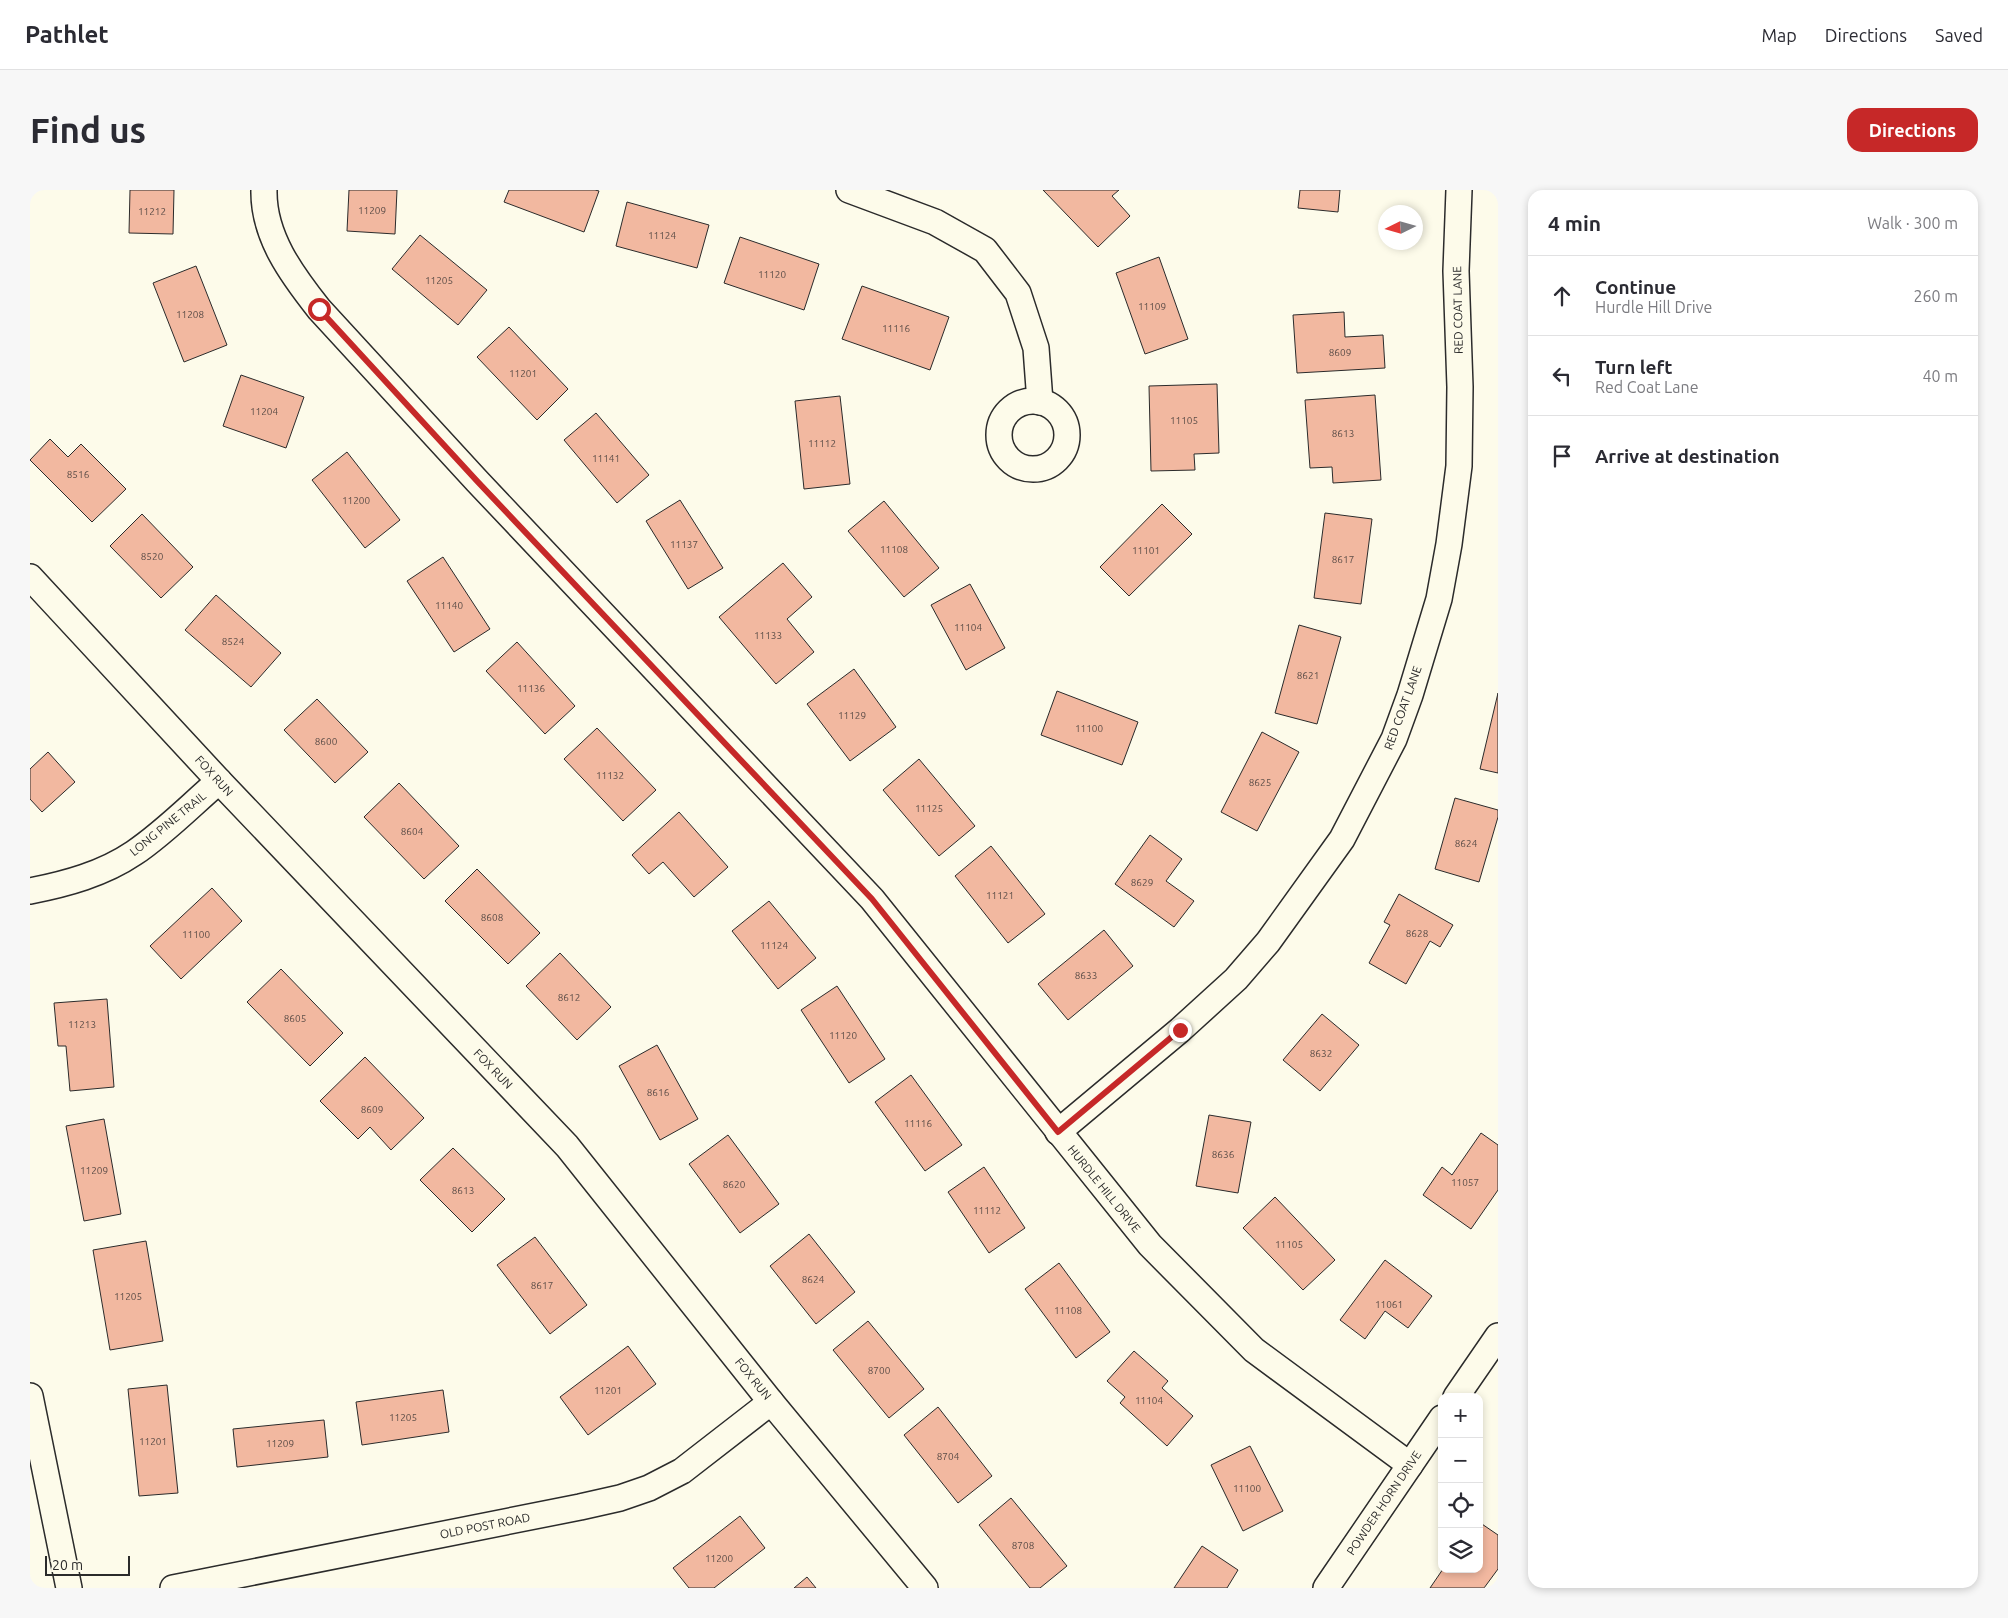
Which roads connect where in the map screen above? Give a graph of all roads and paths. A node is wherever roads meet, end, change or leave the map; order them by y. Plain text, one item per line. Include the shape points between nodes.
1 (264, 190) edge
2 (849, 190) edge
3 (1459, 190) edge
4 (1040, 402) dead end
5 (30, 578) edge
6 (218, 781) junction
7 (30, 891) edge
8 (1058, 1132) junction
9 (1498, 1336) edge
10 (1459, 1393) edge
11 (30, 1396) edge
12 (771, 1402) junction
13 (1438, 1424) edge
14 (1410, 1465) junction
15 (69, 1588) edge
16 (173, 1588) edge
17 (925, 1588) edge
18 (1326, 1588) edge

1 - 8 street, HURDLE HILL DRIVE via 268,222 277,247 319,309 872,899
2 - 4 street via 934,222 985,250 1018,293 1036,348
3 - 8 street, RED COAT LANE via 1456,271 1460,388 1458,476 1439,599 1394,739 1342,839 1268,942 1236,979 1180,1030
5 - 6 street, FOX RUN
6 - 7 street, LONG PINE TRAIL via 134,853 73,882
6 - 12 street, FOX RUN via 567,1146
8 - 14 street, HURDLE HILL DRIVE via 1150,1245 1254,1350
9 - 10 street
11 - 15 street
12 - 16 street, OLD POST ROAD via 682,1471 620,1498
12 - 17 street, FOX RUN
13 - 14 street, POWDER HORN DRIVE
14 - 18 street, POWDER HORN DRIVE

